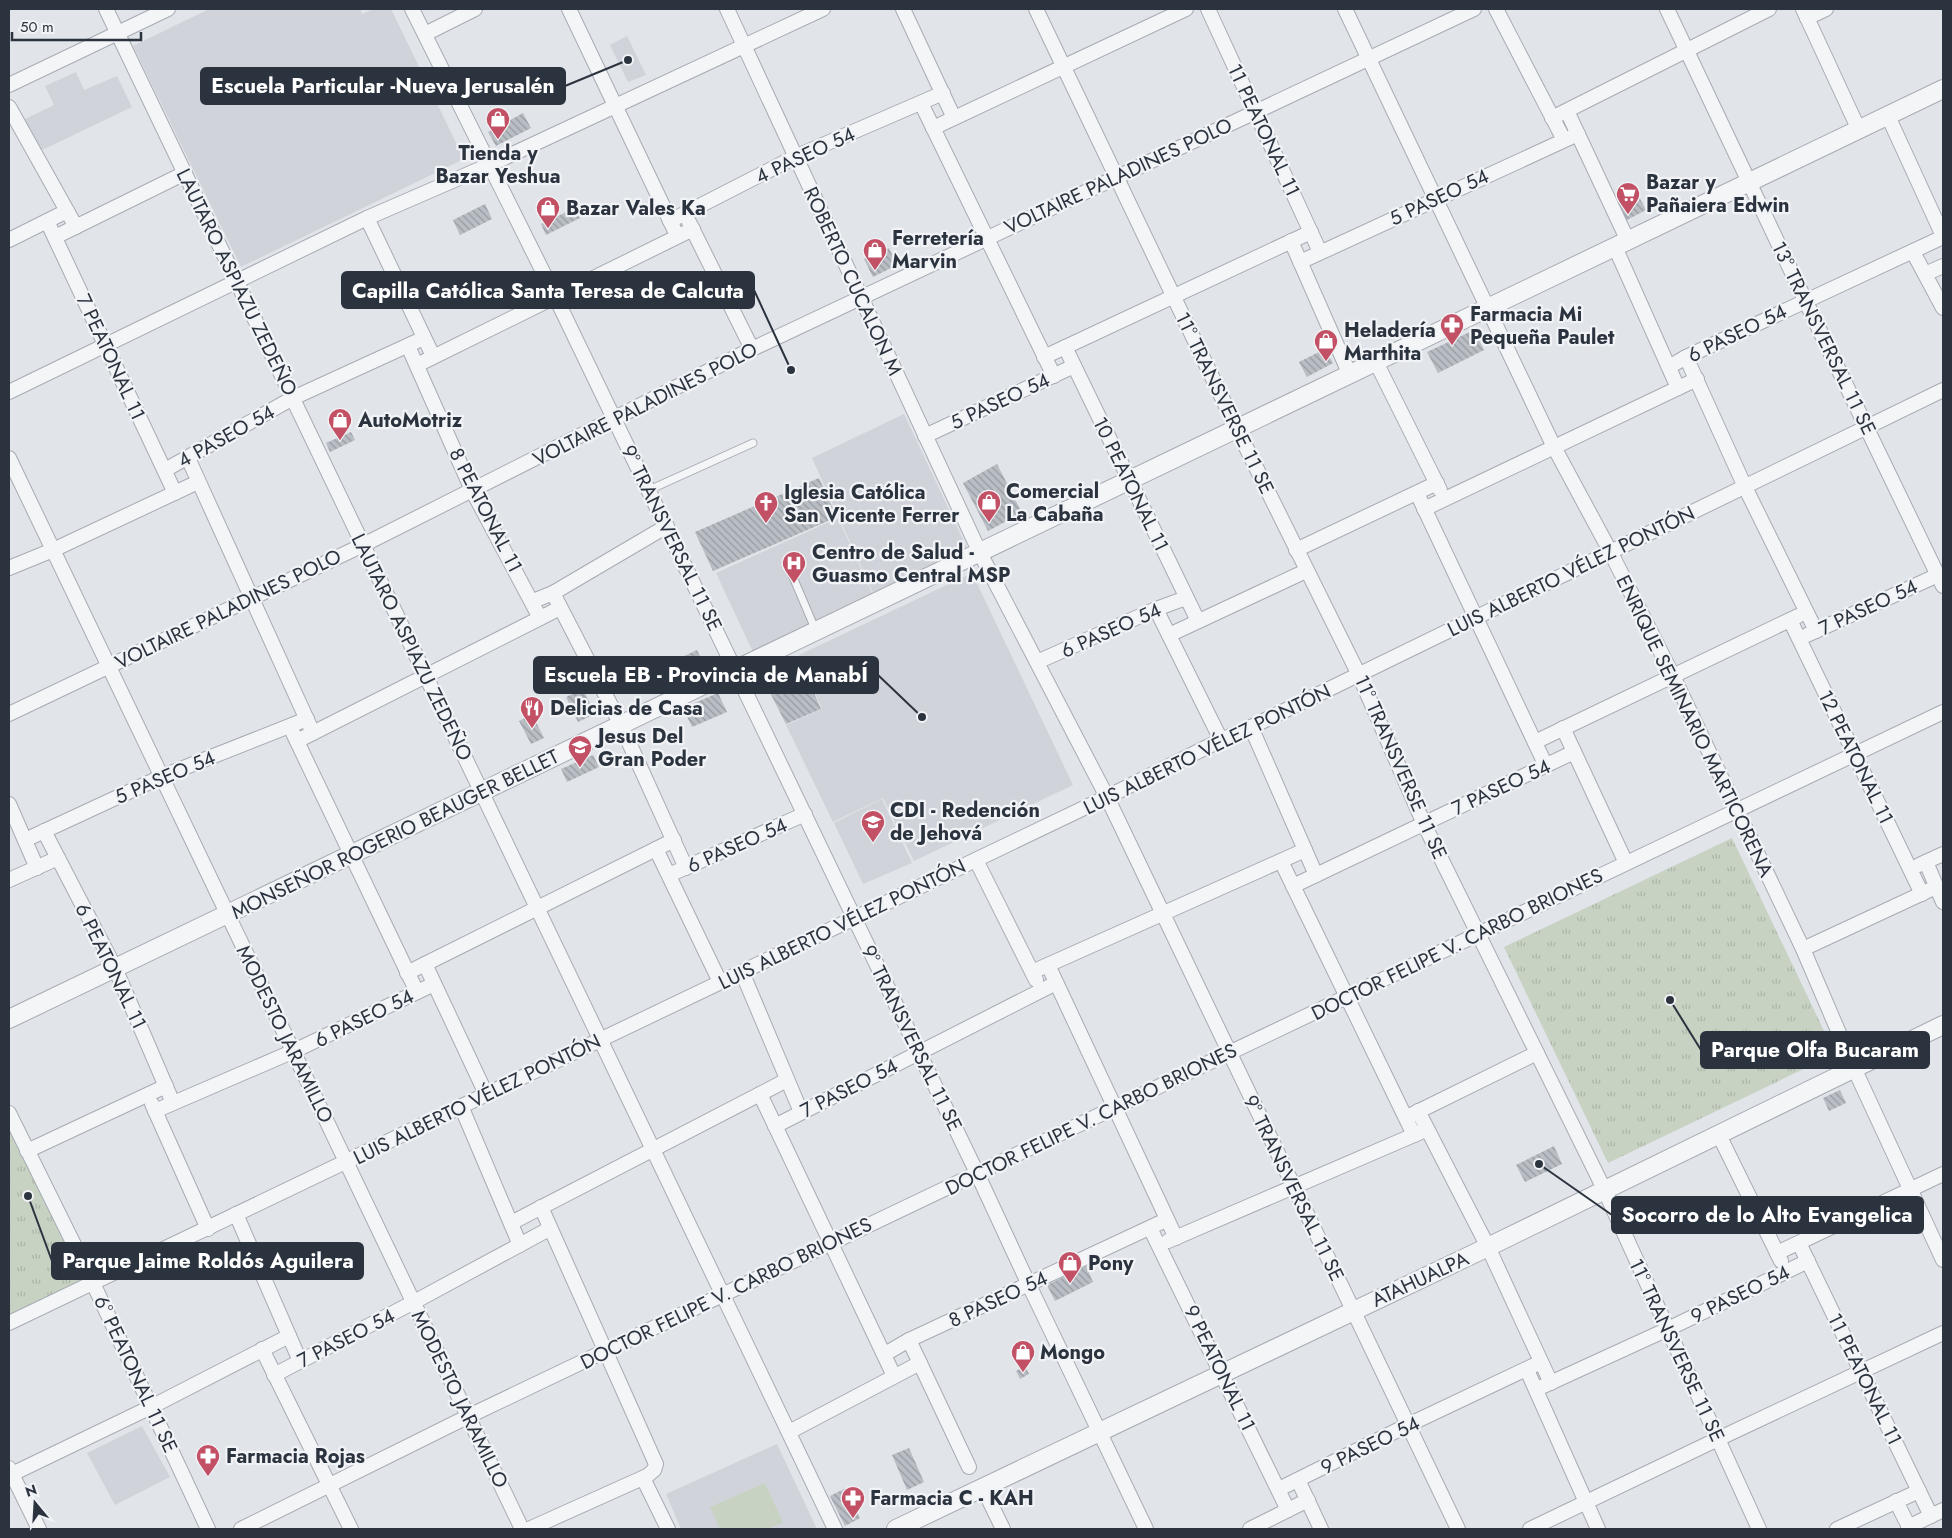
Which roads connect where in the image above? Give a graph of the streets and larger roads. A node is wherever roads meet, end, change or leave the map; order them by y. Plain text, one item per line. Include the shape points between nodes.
1 (106, 9) edge
2 (168, 9) edge
3 (412, 9) edge
4 (475, 9) edge
5 (569, 9) edge
6 (727, 9) edge
7 (823, 9) edge
8 (902, 9) edge
9 (1036, 9) edge
10 (1184, 9) edge
11 (1208, 9) edge
12 (1345, 9) edge
13 (1474, 9) edge
14 (1496, 9) edge
15 (1667, 9) edge
16 (1769, 9) edge
17 (1826, 9) edge
18 (1805, 13) edge
19 (118, 33) junction
20 (424, 34) junction
21 (745, 46) junction
22 (1687, 50) junction
23 (1369, 59) junction
24 (1064, 67) junction
25 (9, 85) edge
26 (1943, 89) edge
27 (943, 93) junction
28 (921, 103) junction
29 (9, 107) edge
30 (615, 107) junction
31 (1567, 111) junction
32 (1256, 112) junction
33 (1888, 116) junction
34 (954, 118) junction
35 (1552, 118) junction
36 (933, 128) junction
37 (1858, 130) junction
38 (1578, 134) junction
39 (1564, 140) junction
40 (795, 157) junction
41 (489, 165) junction
42 (185, 173) junction
43 (1116, 176) junction
44 (1750, 182) junction
45 (1436, 199) junction
46 (68, 211) junction
47 (685, 214) junction
48 (368, 218) junction
49 (48, 221) junction
50 (670, 221) junction
51 (76, 228) junction
52 (693, 229) junction
53 (1311, 232) junction
54 (677, 236) junction
55 (55, 237) junction
56 (1943, 237) edge
57 (987, 238) junction
58 (9, 240) edge
59 (1290, 241) junction
60 (1621, 244) junction
61 (1320, 252) junction
62 (1913, 252) junction
63 (1300, 262) junction
64 (1943, 266) edge
65 (1925, 274) junction
66 (237, 282) junction
67 (555, 296) junction
68 (1174, 296) junction
69 (860, 298) junction
70 (1805, 300) junction
71 (1488, 308) junction
72 (1943, 308) edge
73 (424, 338) junction
74 (106, 345) junction
75 (408, 346) junction
76 (1065, 347) junction
77 (752, 349) junction
78 (433, 356) junction
79 (1044, 357) junction
80 (1686, 357) junction
81 (1376, 362) junction
82 (416, 365) junction
83 (1074, 366) junction
84 (1668, 367) junction
85 (1350, 375) junction
86 (1054, 376) junction
87 (1697, 379) junction
88 (1678, 388) junction
89 (1943, 390) edge
90 (9, 392) edge
91 (293, 398) junction
92 (614, 419) junction
93 (1868, 427) junction
94 (1237, 429) junction
95 (926, 436) junction
96 (1554, 447) junction
97 (9, 458) edge
98 (188, 458) junction
99 (164, 470) junction
100 (1130, 481) junction
101 (198, 482) junction
102 (1437, 483) junction
103 (1745, 487) junction
104 (472, 490) junction
105 (175, 493) junction
106 (1416, 493) junction
107 (1445, 500) junction
108 (1424, 509) junction
109 (667, 526) junction
110 (363, 545) junction
111 (53, 550) junction
112 (1296, 550) junction
113 (1610, 551) junction
114 (980, 553) junction
115 (9, 568) edge
116 (1306, 570) junction
117 (1941, 580) edge
118 (552, 593) junction
119 (251, 597) junction
120 (1186, 598) junction
121 (533, 602) junction
122 (560, 608) junction
123 (1156, 609) junction
124 (1806, 613) junction
125 (540, 618) junction
126 (1476, 618) junction
127 (1790, 620) junction
128 (1198, 621) junction
129 (1816, 631) junction
130 (1169, 635) junction
131 (1799, 640) junction
132 (1037, 662) junction
133 (109, 666) junction
134 (736, 670) junction
135 (1359, 675) junction
136 (425, 676) junction
137 (1673, 676) junction
138 (1943, 712) edge
139 (9, 714) edge
140 (307, 719) junction
141 (621, 725) junction
142 (290, 727) junction
143 (1251, 727) junction
144 (1563, 728) junction
145 (313, 733) junction
146 (1221, 740) junction
147 (297, 741) junction
148 (1535, 742) junction
149 (1574, 752) junction
150 (1854, 754) junction
151 (1546, 766) junction
152 (163, 776) junction
153 (482, 792) junction
154 (1107, 797) junction
155 (9, 804) edge
156 (1737, 810) junction
157 (805, 814) junction
158 (1424, 824) junction
159 (44, 831) junction
160 (25, 840) junction
161 (674, 840) junction
162 (656, 849) junction
163 (1305, 850) junction
164 (1943, 854) edge
165 (351, 855) junction
166 (58, 858) junction
167 (976, 860) junction
168 (1281, 861) junction
169 (1926, 862) junction
170 (1626, 863) junction
171 (37, 868) junction
172 (686, 868) junction
173 (1910, 870) junction
174 (1316, 875) junction
175 (669, 876) junction
176 (9, 880) edge
177 (1293, 886) junction
178 (1936, 887) junction
179 (1922, 894) junction
180 (1943, 902) edge
181 (538, 908) junction
182 (228, 914) junction
183 (1163, 914) junction
184 (855, 918) junction
185 (1479, 933) junction
186 (1803, 949) junction
187 (425, 964) junction
188 (1048, 965) junction
189 (116, 968) junction
190 (742, 972) junction
191 (1032, 972) junction
192 (407, 973) junction
193 (720, 982) junction
194 (1056, 983) junction
195 (434, 984) junction
196 (1041, 990) junction
197 (417, 992) junction
198 (1347, 997) junction
199 (9, 1019) edge
200 (1943, 1025) edge
201 (601, 1040) junction
202 (294, 1051) junction
203 (918, 1053) junction
204 (1229, 1053) junction
205 (1537, 1053) junction
206 (1854, 1068) junction
207 (787, 1080) junction
208 (166, 1086) junction
209 (486, 1094) junction
210 (760, 1094) junction
211 (148, 1095) junction
212 (173, 1103) junction
213 (462, 1106) junction
214 (1115, 1108) junction
215 (155, 1111) junction
216 (801, 1112) junction
217 (9, 1113) edge
218 (1412, 1114) junction
219 (775, 1126) junction
220 (1420, 1132) junction
221 (1718, 1133) junction
222 (653, 1149) junction
223 (27, 1151) junction
224 (346, 1161) junction
225 (977, 1173) junction
226 (1943, 1174) edge
227 (1293, 1187) junction
228 (1604, 1189) junction
229 (1911, 1190) junction
230 (541, 1208) junction
231 (236, 1214) junction
232 (1166, 1220) junction
233 (511, 1223) junction
234 (1150, 1228) junction
235 (208, 1229) junction
236 (549, 1229) junction
237 (1176, 1238) junction
238 (831, 1243) junction
239 (1799, 1243) junction
240 (1160, 1244) junction
241 (520, 1245) junction
242 (1488, 1247) junction
243 (1777, 1253) junction
244 (1943, 1260) edge
245 (1808, 1261) junction
246 (1786, 1271) junction
247 (93, 1282) junction
248 (1029, 1285) junction
249 (723, 1295) junction
250 (414, 1302) junction
251 (1352, 1311) junction
252 (9, 1323) edge
253 (1668, 1329) junction
254 (1943, 1334) edge
255 (289, 1336) junction
256 (909, 1340) junction
257 (262, 1349) junction
258 (605, 1351) junction
259 (885, 1354) junction
260 (300, 1361) junction
261 (1541, 1362) junction
262 (920, 1363) junction
263 (1527, 1370) junction
264 (1862, 1372) junction
265 (1222, 1373) junction
266 (274, 1375) junction
267 (894, 1376) junction
268 (1551, 1383) junction
269 (1537, 1389) junction
270 (151, 1406) junction
271 (469, 1416) junction
272 (1408, 1425) junction
273 (1100, 1431) junction
274 (789, 1432) junction
275 (1718, 1439) junction
276 (969, 1466) dead end
277 (10, 1471) edge
278 (643, 1478) junction
279 (1298, 1480) junction
280 (330, 1485) junction
281 (1279, 1489) junction
282 (1919, 1491) junction
283 (987, 1496) dead end
284 (1308, 1500) junction
285 (1896, 1501) junction
286 (1585, 1503) junction
287 (1288, 1510) junction
288 (1937, 1513) edge
289 (1909, 1528) edge
290 (39, 1529) edge
291 (208, 1529) edge
292 (241, 1529) edge
293 (351, 1529) edge
294 (522, 1529) edge
295 (529, 1529) edge
296 (668, 1529) edge
297 (836, 1529) edge
298 (896, 1529) edge
299 (1003, 1529) edge
300 (1146, 1529) edge
301 (1250, 1529) edge
302 (1321, 1529) edge
303 (1458, 1529) edge
304 (1530, 1529) edge
305 (1598, 1529) edge
306 (1759, 1529) edge
307 (1837, 1529) edge

1 - 19 street, LAUTARO ASPIAZU ZEDEÑO
2 - 19 street
3 - 20 street, 9° TRANSVERSAL 11 SE
4 - 20 street
5 - 30 street
6 - 21 street, ROBERTO CUCALON M
7 - 21 street
8 - 27 street
9 - 24 street, 11° TRANSVERSE 11 SE
10 - 24 street
11 - 32 street, 11 PEATONAL 11
12 - 23 street, ENRIQUE SEMINARIO MARTICORENA
13 - 23 street, VOLTAIRE PALADINES POLO
14 - 35 street
15 - 22 street, 13° TRANSVERSAL 11 SE
16 - 22 street
17 - 18 street
18 - 37 street
19 - 25 street
19 - 42 street, LAUTARO ASPIAZU ZEDEÑO
20 - 41 street, 9° TRANSVERSAL 11 SE
21 - 30 street
21 - 40 street, ROBERTO CUCALON M
22 - 31 street
22 - 44 street, 13° TRANSVERSAL 11 SE
23 - 32 street, VOLTAIRE PALADINES POLO
23 - 45 street, ENRIQUE SEMINARIO MARTICORENA
24 - 34 street
24 - 43 street, 11° TRANSVERSE 11 SE
26 - 33 street, MONSEÑOR ROGERIO BEAUGER BELLET
27 - 28 street, 4 PASEO 54
27 - 34 street
28 - 36 street
28 - 40 street, 4 PASEO 54
29 - 46 street
30 - 41 street
30 - 50 street
31 - 35 street
31 - 38 street
32 - 43 street, VOLTAIRE PALADINES POLO
32 - 53 street, 11 PEATONAL 11
33 - 37 street, MONSEÑOR ROGERIO BEAUGER BELLET
33 - 56 street
34 - 36 street
35 - 39 street
36 - 57 street
37 - 44 street, MONSEÑOR ROGERIO BEAUGER BELLET
38 - 39 street, 5 PASEO 54
38 - 60 street
39 - 45 street, 5 PASEO 54
40 - 47 street, 4 PASEO 54
40 - 69 street, ROBERTO CUCALON M
41 - 48 street
41 - 67 street, 9° TRANSVERSAL 11 SE
42 - 51 street
42 - 66 street, LAUTARO ASPIAZU ZEDEÑO
43 - 57 street, VOLTAIRE PALADINES POLO
43 - 68 street, 11° TRANSVERSE 11 SE
44 - 60 street, MONSEÑOR ROGERIO BEAUGER BELLET
44 - 70 street, 13° TRANSVERSAL 11 SE
45 - 61 street, 5 PASEO 54
45 - 71 street, ENRIQUE SEMINARIO MARTICORENA
46 - 49 street
46 - 51 street
47 - 50 street, 4 PASEO 54
47 - 52 street
48 - 66 street
48 - 73 street
49 - 55 street, 7 PEATONAL 11
49 - 58 street
50 - 54 street
51 - 55 street
52 - 54 street
52 - 77 street
53 - 59 street, 5 PASEO 54
53 - 61 street, 11 PEATONAL 11
54 - 67 street
55 - 74 street, 7 PEATONAL 11
56 - 62 street, 6 PASEO 54
57 - 69 street, VOLTAIRE PALADINES POLO
57 - 79 street
59 - 63 street
59 - 68 street, 5 PASEO 54
60 - 71 street, MONSEÑOR ROGERIO BEAUGER BELLET
60 - 84 street
61 - 63 street, 5 PASEO 54
62 - 65 street
62 - 70 street, 6 PASEO 54
63 - 85 street
64 - 65 street
65 - 72 street
66 - 74 street
66 - 91 street, LAUTARO ASPIAZU ZEDEÑO
67 - 78 street
67 - 92 street, 9° TRANSVERSAL 11 SE
68 - 76 street, 5 PASEO 54
68 - 94 street, 11° TRANSVERSE 11 SE
69 - 77 street, VOLTAIRE PALADINES POLO
69 - 95 street, ROBERTO CUCALON M
70 - 80 street, 6 PASEO 54
70 - 93 street, 13° TRANSVERSAL 11 SE
71 - 81 street, MONSEÑOR ROGERIO BEAUGER BELLET
71 - 96 street, ENRIQUE SEMINARIO MARTICORENA
73 - 75 street, 4 PASEO 54
73 - 78 street
74 - 90 street
74 - 99 street, 7 PEATONAL 11
75 - 82 street, 8 PEATONAL 11
75 - 91 street, 4 PASEO 54
76 - 79 street, 5 PASEO 54
76 - 83 street, 10 PEATONAL 11
77 - 92 street, VOLTAIRE PALADINES POLO
78 - 82 street
79 - 86 street
80 - 84 street, 6 PASEO 54
80 - 87 street
81 - 85 street, MONSEÑOR ROGERIO BEAUGER BELLET
81 - 102 street
82 - 104 street, 8 PEATONAL 11
83 - 86 street, 5 PASEO 54
83 - 100 street, 10 PEATONAL 11
84 - 88 street
85 - 94 street, MONSEÑOR ROGERIO BEAUGER BELLET
86 - 95 street, 5 PASEO 54
87 - 88 street, 6 PASEO 54
87 - 103 street
88 - 96 street, 6 PASEO 54
89 - 93 street, LUIS ALBERTO VÉLEZ PONTÓN
91 - 98 street, 4 PASEO 54
91 - 110 street, LAUTARO ASPIAZU ZEDEÑO
92 - 104 street, VOLTAIRE PALADINES POLO
92 - 109 street, 9° TRANSVERSAL 11 SE
93 - 103 street, LUIS ALBERTO VÉLEZ PONTÓN
93 - 117 street, 13° TRANSVERSAL 11 SE
94 - 100 street, MONSEÑOR ROGERIO BEAUGER BELLET
94 - 112 street, 11° TRANSVERSE 11 SE
95 - 114 street, ROBERTO CUCALON M
96 - 107 street, 6 PASEO 54
96 - 113 street, ENRIQUE SEMINARIO MARTICORENA
97 - 111 street, MODESTO JARAMILLO
98 - 99 street, 4 PASEO 54
98 - 101 street
99 - 105 street, 7 PEATONAL 11
100 - 114 street, MONSEÑOR ROGERIO BEAUGER BELLET
100 - 120 street, 10 PEATONAL 11
101 - 105 street, 4 PASEO 54
101 - 119 street
102 - 106 street
102 - 107 street
103 - 113 street, LUIS ALBERTO VÉLEZ PONTÓN
103 - 124 street
104 - 110 street, VOLTAIRE PALADINES POLO
104 - 121 street, 8 PEATONAL 11
105 - 111 street, 4 PASEO 54
106 - 108 street
106 - 112 street
107 - 108 street, 6 PASEO 54
108 - 126 street
109 - 118 street
109 - 134 street, 9° TRANSVERSAL 11 SE
110 - 119 street, VOLTAIRE PALADINES POLO
110 - 136 street, LAUTARO ASPIAZU ZEDEÑO
111 - 115 street, 4 PASEO 54
111 - 133 street, MODESTO JARAMILLO
112 - 116 street, 11° TRANSVERSE 11 SE
113 - 126 street, LUIS ALBERTO VÉLEZ PONTÓN
113 - 137 street, ENRIQUE SEMINARIO MARTICORENA
114 - 132 street, 9° TRANSVERSAL 11 SE
114 - 134 street, MONSEÑOR ROGERIO BEAUGER BELLET
116 - 128 street, 6 PASEO 54
116 - 135 street, 11° TRANSVERSE 11 SE
117 - 129 street, 7 PASEO 54
118 - 121 street
118 - 122 street
119 - 133 street, VOLTAIRE PALADINES POLO
119 - 140 street
120 - 123 street, 6 PASEO 54
120 - 128 street, 10 PEATONAL 11
121 - 125 street, 8 PEATONAL 11
122 - 125 street
122 - 141 street
123 - 130 street
123 - 132 street, 6 PASEO 54
124 - 127 street, 7 PASEO 54
124 - 129 street
125 - 136 street
126 - 135 street, LUIS ALBERTO VÉLEZ PONTÓN
126 - 148 street
127 - 131 street, 12 PEATONAL 11
127 - 137 street, 7 PASEO 54
128 - 130 street, 6 PASEO 54
129 - 131 street, 7 PASEO 54
130 - 146 street
131 - 150 street, 12 PEATONAL 11
132 - 154 street, 9° TRANSVERSAL 11 SE
133 - 139 street, VOLTAIRE PALADINES POLO
133 - 152 street, MODESTO JARAMILLO
134 - 141 street, MONSEÑOR ROGERIO BEAUGER BELLET
134 - 157 street, 9° TRANSVERSAL 11 SE
135 - 143 street, LUIS ALBERTO VÉLEZ PONTÓN
135 - 158 street, 11° TRANSVERSE 11 SE
136 - 145 street
136 - 153 street, LAUTARO ASPIAZU ZEDEÑO
137 - 144 street, 7 PASEO 54
137 - 156 street, ENRIQUE SEMINARIO MARTICORENA
138 - 150 street, DOCTOR FELIPE V. CARBO BRIONES
140 - 142 street, 5 PASEO 54
140 - 145 street
141 - 153 street, MONSEÑOR ROGERIO BEAUGER BELLET
141 - 161 street
142 - 147 street
142 - 152 street, 5 PASEO 54
143 - 146 street, LUIS ALBERTO VÉLEZ PONTÓN
143 - 163 street
144 - 148 street, 7 PASEO 54
144 - 149 street
145 - 147 street
146 - 154 street, LUIS ALBERTO VÉLEZ PONTÓN
147 - 165 street
148 - 151 street
149 - 151 street, 7 PASEO 54
149 - 170 street
150 - 156 street, DOCTOR FELIPE V. CARBO BRIONES
150 - 173 street, 12 PEATONAL 11
151 - 158 street, 7 PASEO 54
152 - 159 street, 5 PASEO 54
152 - 182 street, MODESTO JARAMILLO
153 - 165 street, MONSEÑOR ROGERIO BEAUGER BELLET
153 - 181 street, LAUTARO ASPIAZU ZEDEÑO
154 - 167 street, LUIS ALBERTO VÉLEZ PONTÓN
154 - 183 street, 9° TRANSVERSAL 11 SE
155 - 160 street
156 - 170 street, DOCTOR FELIPE V. CARBO BRIONES
156 - 186 street, ENRIQUE SEMINARIO MARTICORENA
157 - 172 street, 6 PASEO 54
157 - 184 street, 9° TRANSVERSAL 11 SE
158 - 174 street, 7 PASEO 54
158 - 185 street, 11° TRANSVERSE 11 SE
159 - 160 street, 5 PASEO 54
159 - 166 street, 6 PEATONAL 11
160 - 171 street
161 - 162 street, 6 PASEO 54
161 - 172 street
162 - 175 street
162 - 181 street, 6 PASEO 54
163 - 168 street
163 - 174 street
164 - 169 street
165 - 182 street, MONSEÑOR ROGERIO BEAUGER BELLET
165 - 192 street
166 - 171 street
166 - 189 street, 6 PEATONAL 11
167 - 184 street, LUIS ALBERTO VÉLEZ PONTÓN
167 - 191 street
168 - 177 street
168 - 183 street
169 - 173 street
169 - 178 street
170 - 185 street, DOCTOR FELIPE V. CARBO BRIONES
171 - 176 street
172 - 175 street, 6 PASEO 54
173 - 179 street, 12 PEATONAL 11
174 - 177 street, 7 PASEO 54
175 - 193 street
177 - 198 street
178 - 179 street
178 - 180 street
179 - 186 street
181 - 187 street, 6 PASEO 54
181 - 201 street, LAUTARO ASPIAZU ZEDEÑO
182 - 189 street, MONSEÑOR ROGERIO BEAUGER BELLET
182 - 202 street, MODESTO JARAMILLO
183 - 188 street
183 - 204 street, 9° TRANSVERSAL 11 SE
184 - 190 street, LUIS ALBERTO VÉLEZ PONTÓN
184 - 203 street, 9° TRANSVERSAL 11 SE
185 - 198 street, DOCTOR FELIPE V. CARBO BRIONES
185 - 205 street, 11° TRANSVERSE 11 SE
186 - 206 street, ENRIQUE SEMINARIO MARTICORENA
187 - 192 street, 6 PASEO 54
187 - 195 street
188 - 191 street
188 - 194 street
189 - 199 street, MONSEÑOR ROGERIO BEAUGER BELLET
189 - 208 street, 6 PEATONAL 11
190 - 193 street, LUIS ALBERTO VÉLEZ PONTÓN
190 - 207 street
191 - 196 street
192 - 197 street
193 - 201 street, LUIS ALBERTO VÉLEZ PONTÓN
194 - 196 street, 7 PASEO 54
194 - 214 street
195 - 197 street, 6 PASEO 54
195 - 209 street
196 - 203 street, 7 PASEO 54
197 - 202 street, 6 PASEO 54
198 - 204 street, DOCTOR FELIPE V. CARBO BRIONES
198 - 218 street
200 - 206 street, ATAHUALPA
201 - 209 street, LUIS ALBERTO VÉLEZ PONTÓN
201 - 222 street, LAUTARO ASPIAZU ZEDEÑO
202 - 212 street, 6 PASEO 54
202 - 224 street, MODESTO JARAMILLO
203 - 216 street, 7 PASEO 54
203 - 225 street, 9° TRANSVERSAL 11 SE
204 - 214 street, DOCTOR FELIPE V. CARBO BRIONES
204 - 227 street, 9° TRANSVERSAL 11 SE
205 - 218 street
205 - 228 street, 11° TRANSVERSE 11 SE
206 - 221 street, ATAHUALPA
206 - 229 street, ENRIQUE SEMINARIO MARTICORENA
207 - 210 street, 7 PASEO 54
207 - 216 street
208 - 211 street
208 - 212 street, 6 PEATONAL 11
209 - 213 street, LUIS ALBERTO VÉLEZ PONTÓN
210 - 219 street
210 - 222 street, 7 PASEO 54
211 - 215 street
211 - 223 street
212 - 215 street, 6 PASEO 54
213 - 224 street, LUIS ALBERTO VÉLEZ PONTÓN
213 - 233 street
214 - 225 street, DOCTOR FELIPE V. CARBO BRIONES
214 - 232 street
215 - 235 street
216 - 219 street, 7 PASEO 54
217 - 223 street, 6° PEATONAL 11 SE
218 - 220 street
219 - 238 street
220 - 227 street
220 - 242 street
221 - 228 street, ATAHUALPA
221 - 243 street
222 - 230 street, 7 PASEO 54
222 - 249 street, LAUTARO ASPIAZU ZEDEÑO
223 - 247 street, 6° PEATONAL 11 SE
224 - 231 street, LUIS ALBERTO VÉLEZ PONTÓN
224 - 250 street, MODESTO JARAMILLO
225 - 238 street, DOCTOR FELIPE V. CARBO BRIONES
225 - 248 street, 9° TRANSVERSAL 11 SE
226 - 229 street, 9 PASEO 54
227 - 237 street
227 - 251 street, 9° TRANSVERSAL 11 SE
228 - 242 street, ATAHUALPA
228 - 253 street, 11° TRANSVERSE 11 SE
229 - 239 street, 9 PASEO 54
229 - 244 street, ENRIQUE SEMINARIO MARTICORENA
230 - 233 street, 7 PASEO 54
230 - 236 street
231 - 235 street, LUIS ALBERTO VÉLEZ PONTÓN
231 - 255 street
232 - 234 street, 8 PASEO 54
232 - 237 street
233 - 241 street
234 - 240 street, 9 PEATONAL 11
234 - 248 street, 8 PASEO 54
235 - 247 street, LUIS ALBERTO VÉLEZ PONTÓN
236 - 241 street, 7 PASEO 54
236 - 258 street
237 - 240 street
238 - 249 street, DOCTOR FELIPE V. CARBO BRIONES
238 - 259 street
239 - 243 street, 9 PASEO 54
239 - 245 street, 11 PEATONAL 11
240 - 265 street, 9 PEATONAL 11
241 - 250 street, 7 PASEO 54
242 - 251 street, ATAHUALPA
242 - 261 street
243 - 246 street
245 - 246 street, 9 PASEO 54
245 - 264 street, 11 PEATONAL 11
246 - 253 street, 9 PASEO 54
247 - 252 street, LUIS ALBERTO VÉLEZ PONTÓN
247 - 270 street, 6° PEATONAL 11 SE
248 - 256 street, 8 PASEO 54
248 - 273 street, 9° TRANSVERSAL 11 SE
249 - 258 street, DOCTOR FELIPE V. CARBO BRIONES
249 - 274 street, LAUTARO ASPIAZU ZEDEÑO
250 - 260 street, 7 PASEO 54
250 - 271 street, MODESTO JARAMILLO
251 - 265 street, ATAHUALPA
251 - 272 street, 9° TRANSVERSAL 11 SE
253 - 268 street, 9 PASEO 54
253 - 275 street, 11° TRANSVERSE 11 SE
254 - 264 street
255 - 257 street, 7 PASEO 54
255 - 260 street
256 - 259 street, 8 PASEO 54
256 - 262 street
257 - 266 street
257 - 270 street, 7 PASEO 54
258 - 271 street, DOCTOR FELIPE V. CARBO BRIONES
258 - 278 street via 656,1464
259 - 267 street
260 - 266 street, 7 PASEO 54
261 - 263 street, 9 PASEO 54
261 - 268 street
262 - 267 street
262 - 276 street
263 - 269 street
263 - 272 street, 9 PASEO 54
264 - 275 street
264 - 282 street, 11 PEATONAL 11
265 - 273 street, ATAHUALPA
265 - 281 street, 9 PEATONAL 11
266 - 280 street
267 - 274 street
268 - 269 street, 9 PASEO 54
269 - 286 street
270 - 277 street, 7 PASEO 54
270 - 291 street, 6° PEATONAL 11 SE
271 - 280 street, DOCTOR FELIPE V. CARBO BRIONES
271 - 294 street, MODESTO JARAMILLO
272 - 279 street, 9 PASEO 54
272 - 303 street, 9° TRANSVERSAL 11 SE
273 - 298 street, ATAHUALPA
273 - 300 street, 9° TRANSVERSAL 11 SE
274 - 297 street, LAUTARO ASPIAZU ZEDEÑO
275 - 286 street
275 - 306 street, 11° TRANSVERSE 11 SE
277 - 290 street
278 - 295 street
278 - 296 street
279 - 281 street, 9 PASEO 54
279 - 284 street
280 - 292 street, DOCTOR FELIPE V. CARBO BRIONES
280 - 293 street
281 - 287 street, 9 PEATONAL 11
282 - 285 street
282 - 288 street, 11 PEATONAL 11
283 - 299 street
284 - 287 street, 9 PASEO 54
284 - 302 street
285 - 289 street
285 - 307 street
286 - 304 street
286 - 305 street
287 - 301 street, 9 PASEO 54
288 - 289 street

